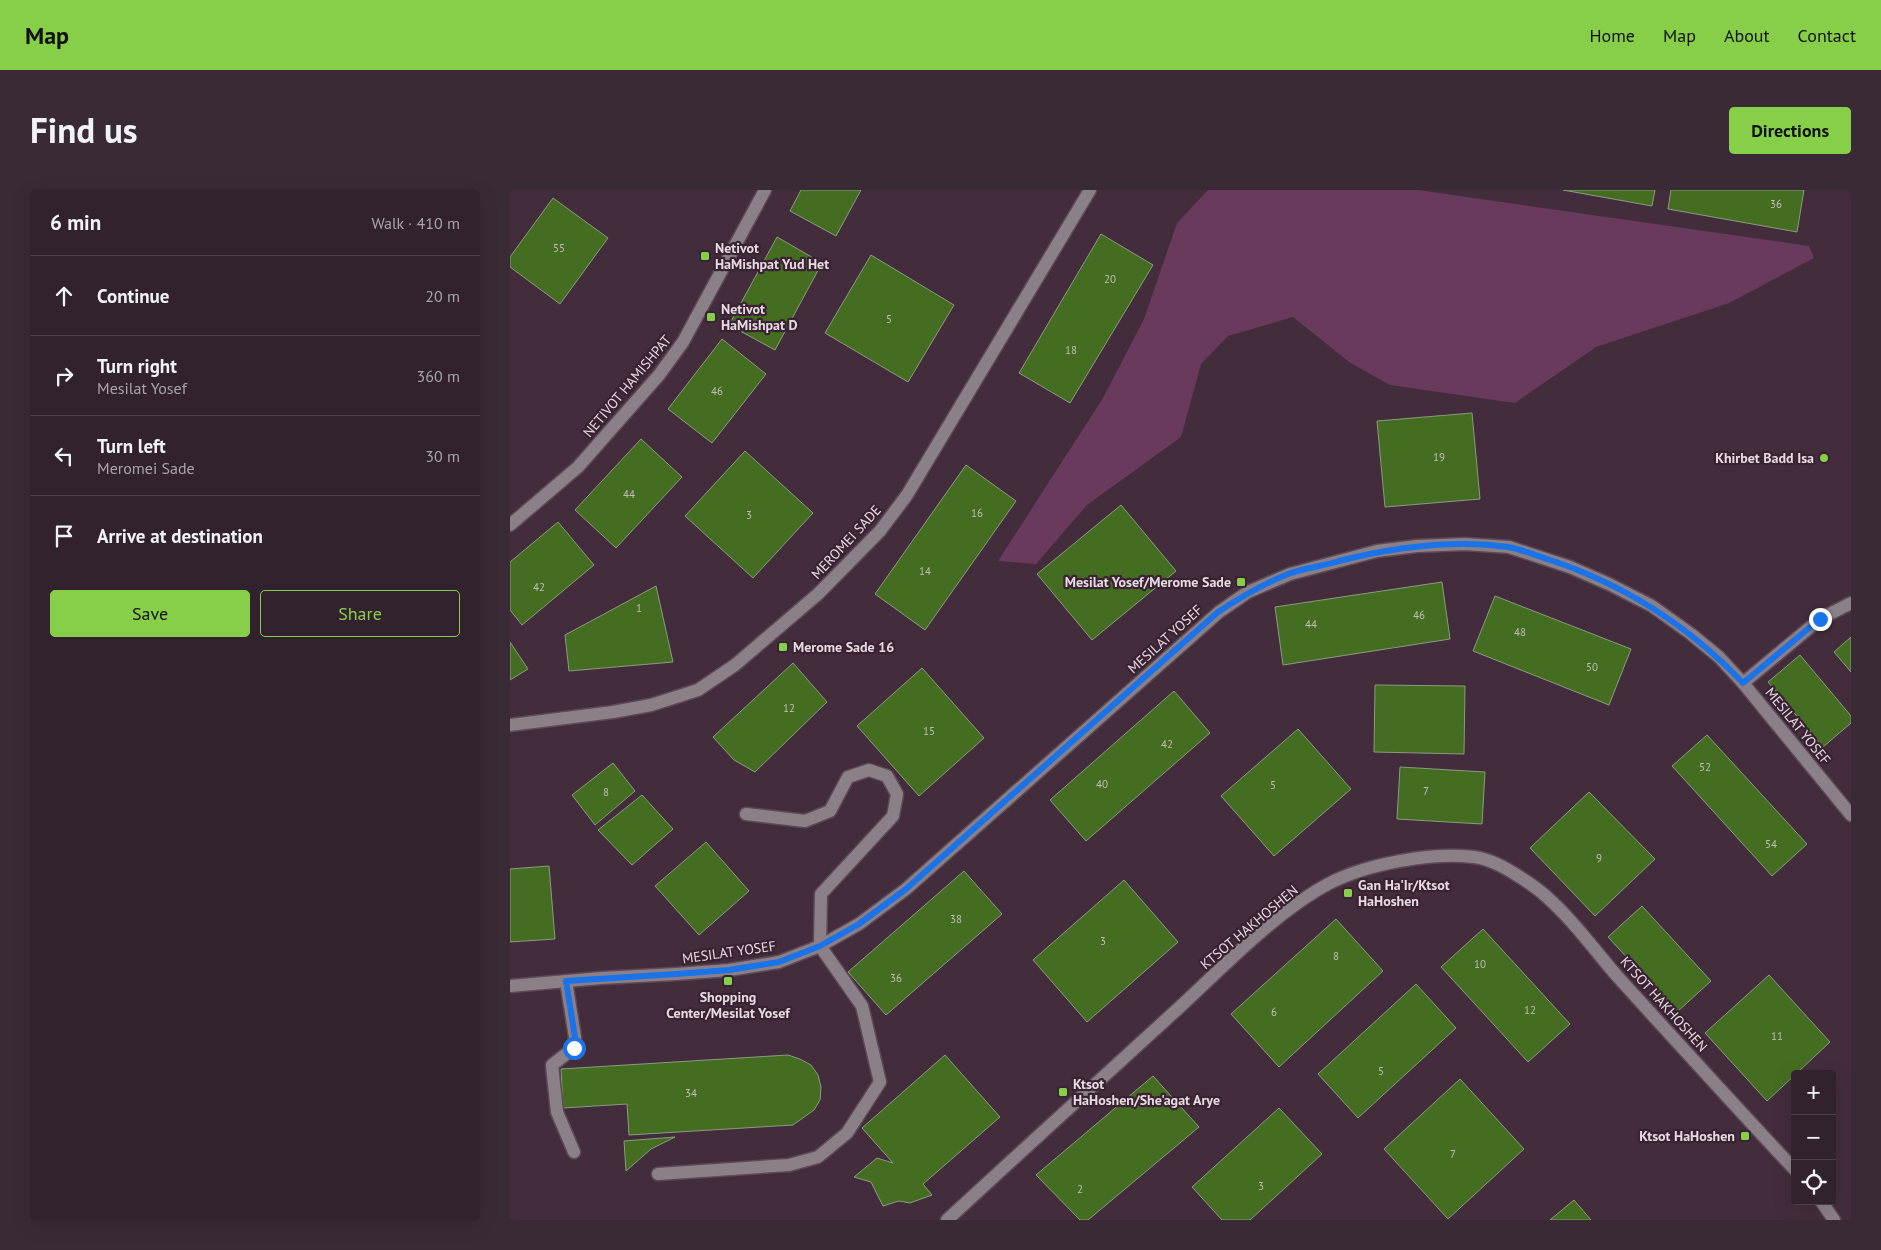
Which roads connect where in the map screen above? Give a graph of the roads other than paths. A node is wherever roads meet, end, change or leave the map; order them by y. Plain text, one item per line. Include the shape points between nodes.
1 (765, 190) edge
2 (1090, 190) edge
3 (510, 525) edge
4 (1851, 603) edge
5 (1743, 683) junction
6 (510, 725) edge
7 (746, 814) dead end
8 (1851, 815) edge
9 (820, 946) junction
10 (566, 981) junction
11 (510, 986) edge
12 (574, 1152) dead end
13 (1791, 1166) edge
14 (658, 1174) dead end
15 (1823, 1205) edge
16 (946, 1220) edge
17 (1834, 1220) edge

1 - 3 street, NETIVOT HAMISHPAT via 683,342 659,375 578,467
2 - 6 street, MEROMEI SADE via 907,494 880,531 809,602 735,664 698,690 651,705
4 - 5 street via 1820,619
5 - 8 street, MESILAT YOSEF
5 - 9 street, MESILAT YOSEF via 1691,634 1652,606 1570,567 1509,548 1464,544 1417,546 1377,551 1290,574 1248,592 1218,612 906,889 859,924
7 - 9 street via 805,822 830,810 848,777 868,770 886,776 897,794 893,816 821,894
9 - 10 street, MESILAT YOSEF via 779,962 729,970
9 - 14 street via 862,1006 880,1082 847,1132 818,1158 789,1165
10 - 11 street, MESILAT YOSEF
10 - 12 street via 574,1048 552,1066 557,1112
13 - 16 street, KTSOT HAKHOSHEN via 1563,914 1532,884 1477,857 1442,856 1366,868 1328,884 1292,907
15 - 17 street

